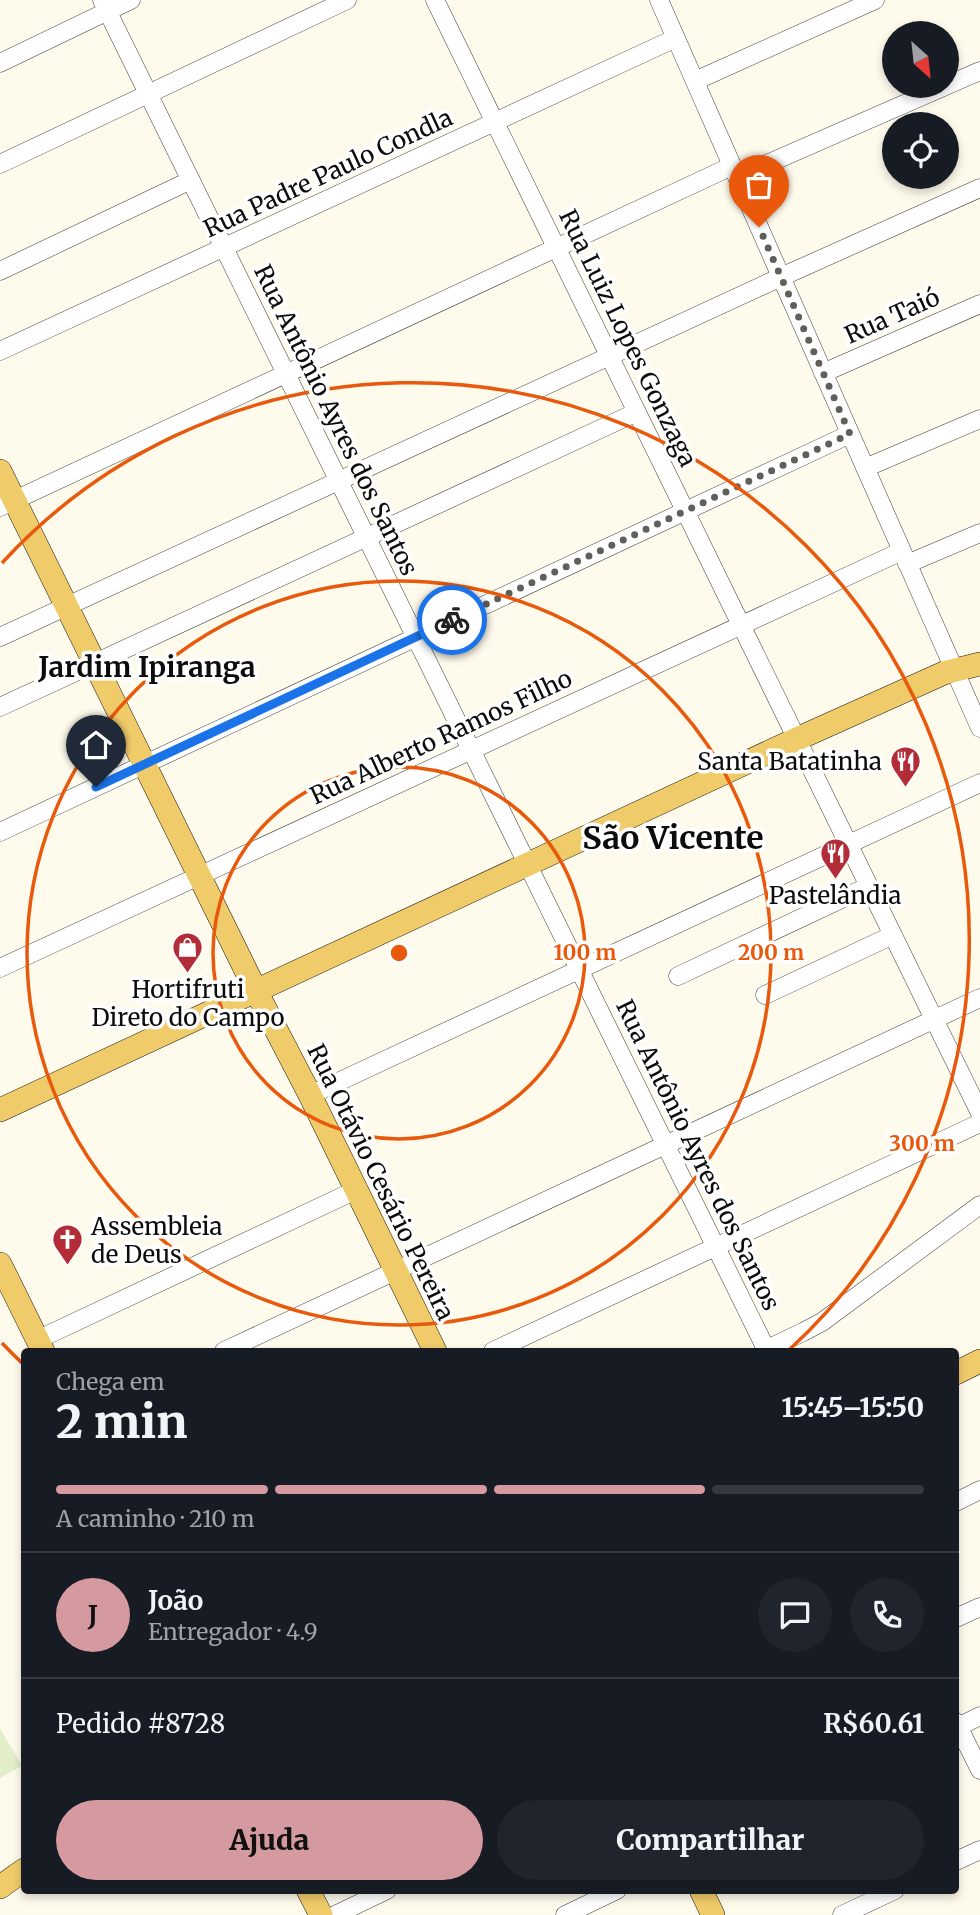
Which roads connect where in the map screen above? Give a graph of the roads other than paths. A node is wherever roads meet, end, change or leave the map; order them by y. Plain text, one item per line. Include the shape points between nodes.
1 (131, 0) edge
2 (347, 0) edge
3 (435, 0) edge
4 (659, 0) edge
5 (875, 0) edge
6 (105, 6) edge
7 (676, 38) junction
8 (0, 62) edge
9 (980, 71) edge
10 (695, 81) junction
11 (148, 94) junction
12 (495, 122) junction
13 (0, 164) edge
14 (735, 172) junction
15 (191, 180) junction
16 (980, 188) edge
17 (224, 248) junction
18 (556, 248) junction
19 (0, 271) edge
20 (781, 277) junction
21 (980, 304) edge
22 (0, 351) edge
23 (609, 356) junction
24 (823, 373) junction
25 (286, 374) junction
26 (636, 412) junction
27 (980, 419) edge
28 (850, 434) junction
29 (865, 468) junction
30 (0, 471) edge
31 (339, 481) junction
32 (7, 504) edge
33 (685, 511) junction
34 (980, 533) edge
35 (367, 537) junction
36 (905, 557) junction
37 (66, 606) junction
38 (741, 625) junction
39 (0, 637) edge
40 (416, 637) junction
41 (95, 663) junction
42 (980, 664) edge
43 (955, 671) junction
44 (0, 707) edge
45 (980, 728) edge
46 (797, 739) junction
47 (471, 750) junction
48 (145, 764) junction
49 (980, 783) edge
50 (0, 832) edge
51 (848, 844) junction
52 (528, 865) junction
53 (199, 876) junction
54 (869, 886) junction
55 (893, 935) junction
56 (0, 968) edge
57 (580, 970) junction
58 (678, 976) dead end
59 (256, 991) junction
60 (765, 995) dead end
61 (980, 998) edge
62 (934, 1020) junction
63 (310, 1095) junction
64 (0, 1110) edge
65 (980, 1113) edge
66 (980, 1123) edge
67 (666, 1145) junction
68 (356, 1190) junction
69 (980, 1205) edge
70 (716, 1247) junction
71 (0, 1264) edge
72 (395, 1271) junction
73 (40, 1345) edge
74 (231, 1348) edge
75 (434, 1348) edge
76 (499, 1348) edge
77 (765, 1348) edge
78 (770, 1348) edge
79 (980, 1361) edge
80 (959, 1372) edge
81 (980, 1490) edge
82 (959, 1500) edge
83 (980, 1607) edge
84 (959, 1618) edge
85 (980, 1716) edge
86 (959, 1724) edge
87 (959, 1731) edge
88 (980, 1770) edge
89 (980, 1850) edge
90 (959, 1860) edge
91 (21, 1872) edge
92 (0, 1887) edge
93 (310, 1894) edge
94 (379, 1894) edge
95 (609, 1894) edge
96 (703, 1894) edge
97 (887, 1894) edge
98 (321, 1915) edge
99 (335, 1915) edge
100 (565, 1915) edge
101 (713, 1915) edge
102 (842, 1915) edge

1 - 6 street
2 - 11 street
3 - 12 street, Rua Luiz Lopes Gonzaga
4 - 7 street
5 - 10 street
6 - 8 street
6 - 11 street, Rua Antônio Ayres dos Santos
7 - 10 street
7 - 12 street, Rua Padre Paulo Condla
9 - 14 street
10 - 14 street
11 - 13 street
11 - 15 street, Rua Antônio Ayres dos Santos
12 - 17 street, Rua Padre Paulo Condla
12 - 18 street, Rua Luiz Lopes Gonzaga
14 - 18 street
14 - 20 street
15 - 17 street, Rua Antônio Ayres dos Santos
15 - 19 street
16 - 20 street
17 - 22 street, Rua Padre Paulo Condla
17 - 25 street, Rua Antônio Ayres dos Santos
18 - 23 street, Rua Luiz Lopes Gonzaga
18 - 25 street
20 - 23 street
20 - 24 street
21 - 24 street, Rua Taió
23 - 26 street, Rua Luiz Lopes Gonzaga
23 - 31 street
24 - 28 street
25 - 31 street, Rua Antônio Ayres dos Santos
25 - 32 street
26 - 33 street, Rua Luiz Lopes Gonzaga
26 - 35 street
27 - 29 street
28 - 29 street
28 - 33 street
29 - 36 street
30 - 32 main road, Rua Otávio Cesário Pereira
31 - 35 street, Rua Antônio Ayres dos Santos
31 - 37 street
32 - 37 main road, Rua Otávio Cesário Pereira
33 - 38 street, Rua Luiz Lopes Gonzaga
33 - 40 street
34 - 36 street, Rua Alberto Ramos Filho
35 - 40 street, Rua Antônio Ayres dos Santos
35 - 41 street
36 - 38 street, Rua Alberto Ramos Filho
36 - 43 street
37 - 39 street
37 - 41 main road, Rua Otávio Cesário Pereira
38 - 46 street, Rua Luiz Lopes Gonzaga
38 - 47 street, Rua Alberto Ramos Filho
40 - 47 street, Rua Antônio Ayres dos Santos
40 - 48 street
41 - 44 street
41 - 48 main road, Rua Otávio Cesário Pereira
42 - 43 main road
43 - 45 street
43 - 46 main road
46 - 51 street, Rua Luiz Lopes Gonzaga
46 - 52 main road
47 - 52 street, Rua Antônio Ayres dos Santos
47 - 53 street, Rua Alberto Ramos Filho
48 - 50 street
48 - 53 main road, Rua Otávio Cesário Pereira
49 - 51 street
51 - 54 street, Rua Luiz Lopes Gonzaga
51 - 57 street
52 - 57 street, Rua Antônio Ayres dos Santos
52 - 59 main road
53 - 56 street, Rua Alberto Ramos Filho
53 - 59 main road, Rua Otávio Cesário Pereira
54 - 55 street, Rua Luiz Lopes Gonzaga
54 - 58 street
55 - 60 street
55 - 62 street, Rua Luiz Lopes Gonzaga
57 - 63 street
57 - 67 street, Rua Antônio Ayres dos Santos
59 - 63 main road, Rua Otávio Cesário Pereira
59 - 64 main road
61 - 62 street
62 - 65 street, Rua Luiz Lopes Gonzaga
62 - 67 street
63 - 68 main road, Rua Otávio Cesário Pereira
66 - 70 street
67 - 70 street, Rua Antônio Ayres dos Santos
67 - 72 street
68 - 72 main road, Rua Otávio Cesário Pereira
68 - 73 street
69 - 78 street via 822,1322
70 - 76 street
70 - 77 street, Rua Antônio Ayres dos Santos
71 - 73 main road
72 - 74 street
72 - 75 main road, Rua Otávio Cesário Pereira
79 - 80 main road
81 - 82 street
83 - 84 street
85 - 86 street
87 - 88 street
89 - 90 street
91 - 92 main road
93 - 98 main road
94 - 99 street
95 - 100 street
96 - 101 main road
97 - 102 street

